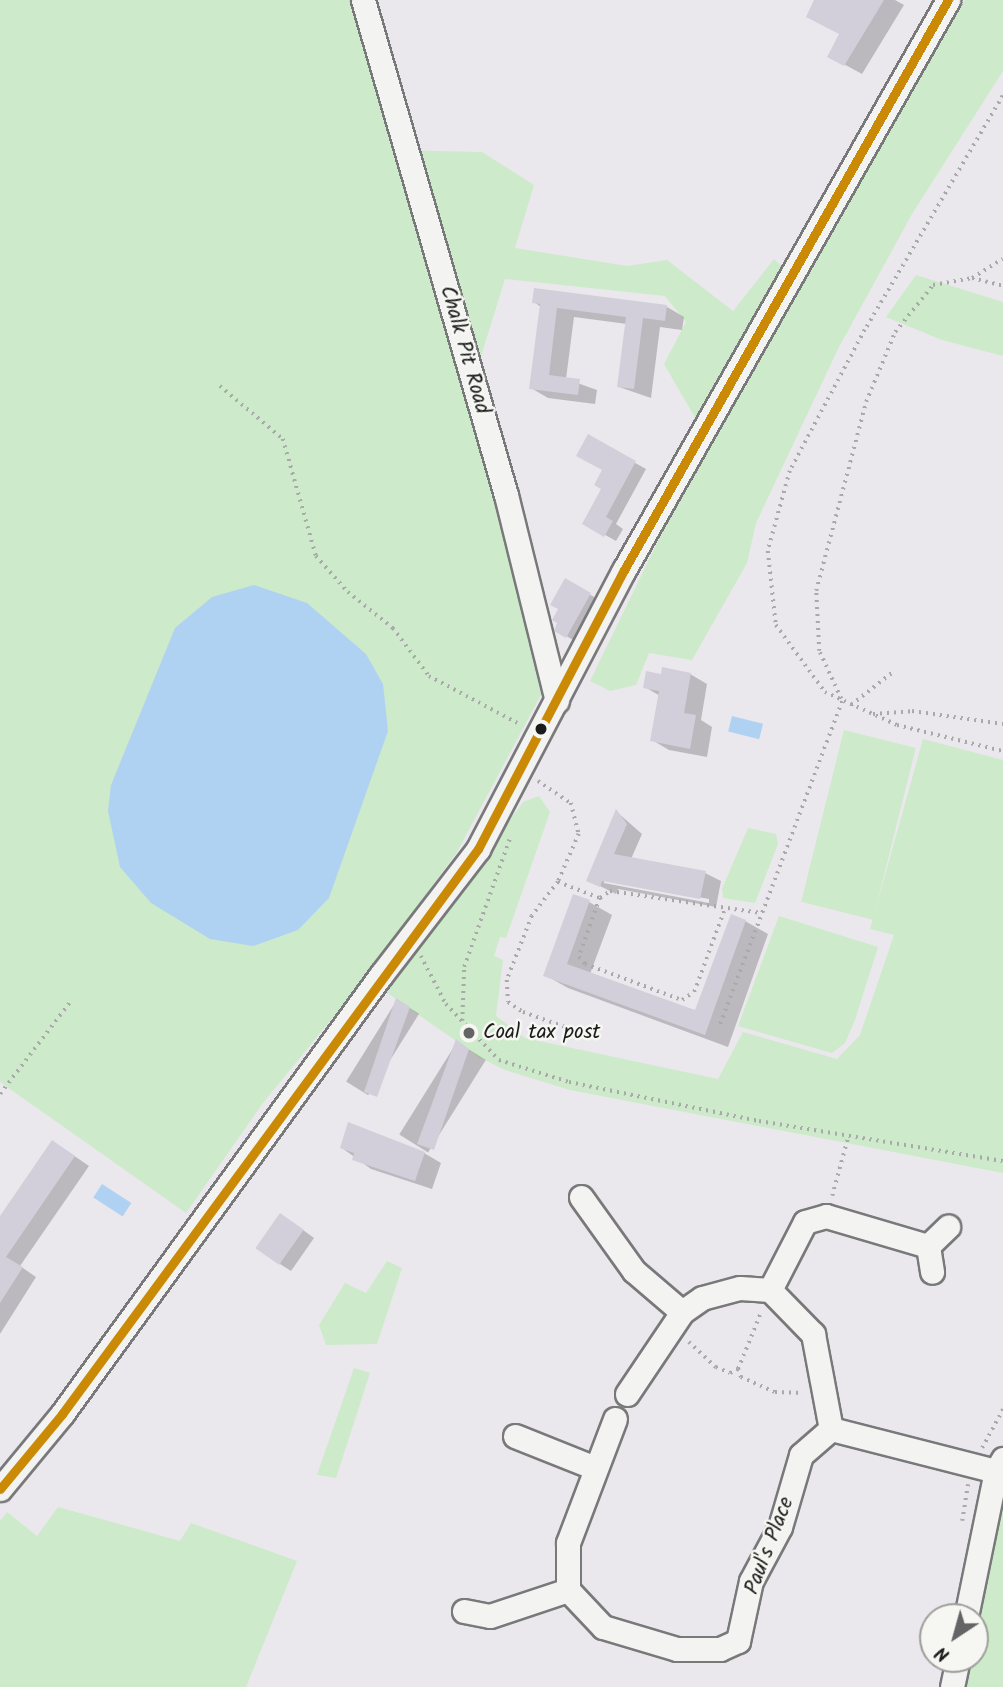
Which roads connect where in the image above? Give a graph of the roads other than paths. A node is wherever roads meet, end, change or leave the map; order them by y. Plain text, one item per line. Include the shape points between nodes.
1 (363, 0) edge
2 (948, 0) edge
3 (557, 701) junction
4 (581, 1197) dead end
5 (948, 1227) dead end
6 (928, 1247) junction
7 (932, 1272) dead end
8 (770, 1290) junction
9 (678, 1318) junction
10 (627, 1394) dead end
11 (615, 1419) dead end
12 (831, 1429) junction
13 (515, 1436) dead end
14 (1000, 1465) edge
15 (594, 1468) junction
16 (0, 1489) edge
17 (568, 1590) junction
18 (970, 1603) edge
19 (464, 1611) dead end

1 - 3 street, Chalk Pit Road via 506,495
2 - 3 street via 624,570
3 - 16 street via 478,849 62,1414
4 - 9 street via 634,1271
5 - 6 street
6 - 7 street
6 - 8 street via 826,1216 805,1222
8 - 9 street via 740,1288 702,1298
8 - 12 street via 813,1334
9 - 10 street
11 - 15 street
12 - 14 street via 972,1465
12 - 17 street, Paul's Place via 801,1455 780,1528 751,1581 738,1641 720,1649 677,1649 637,1640 603,1627
13 - 15 street
14 - 18 street
15 - 17 street via 568,1543
17 - 19 street via 490,1616

